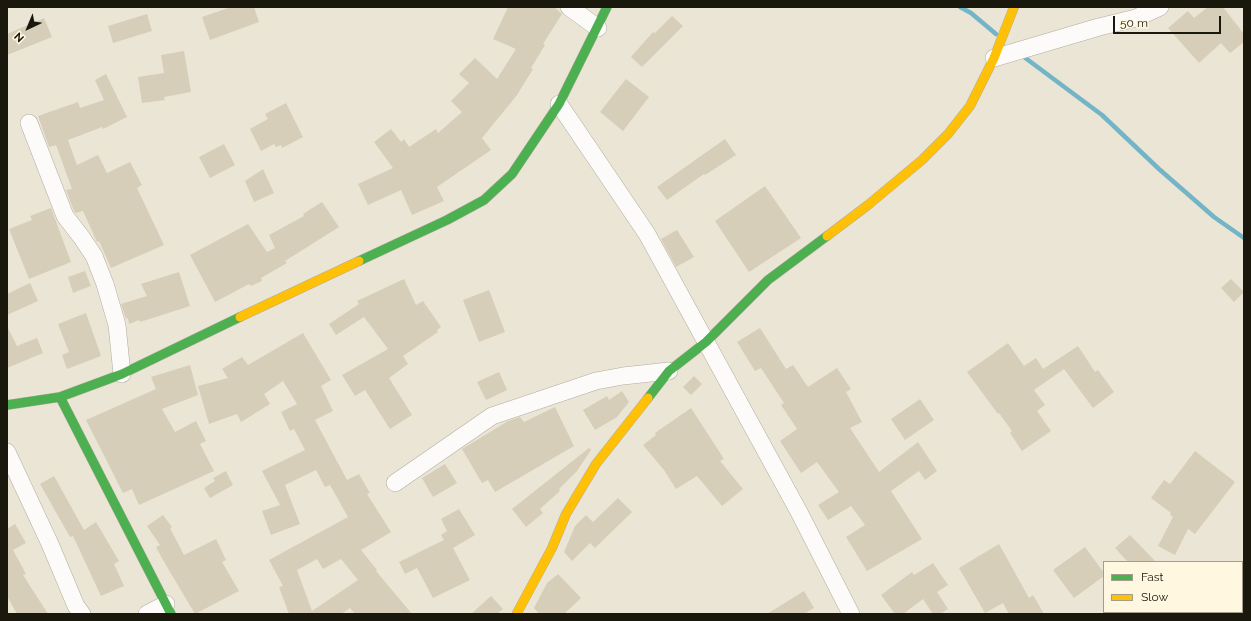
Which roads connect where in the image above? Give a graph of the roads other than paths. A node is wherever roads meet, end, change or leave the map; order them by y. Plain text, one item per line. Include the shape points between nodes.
1 (569, 7) edge
2 (606, 7) edge
3 (1014, 7) edge
4 (1160, 7) edge
5 (598, 28) junction
6 (994, 58) junction
7 (559, 104) junction
8 (29, 123) dead end
9 (706, 342) junction
10 (669, 371) junction
11 (122, 374) junction
12 (60, 397) junction
13 (7, 405) edge
14 (7, 452) edge
15 (395, 483) dead end
16 (169, 609) edge
17 (845, 612) edge
18 (517, 613) dead end
19 (82, 614) edge
20 (147, 614) edge

1 - 5 street
2 - 5 main road
3 - 6 main road
4 - 6 street via 1136,18
5 - 7 main road
6 - 9 main road via 970,106 948,134 922,160 868,205 768,280
7 - 9 street via 647,234
7 - 11 main road via 512,174 484,200
8 - 11 street via 65,216 94,256 105,284 117,325
9 - 10 main road
9 - 17 street via 799,512
10 - 15 street via 596,381 492,416
10 - 18 main road via 596,464 566,514 552,548
11 - 12 main road
12 - 13 main road
12 - 16 main road
14 - 19 street via 76,606
16 - 20 street

